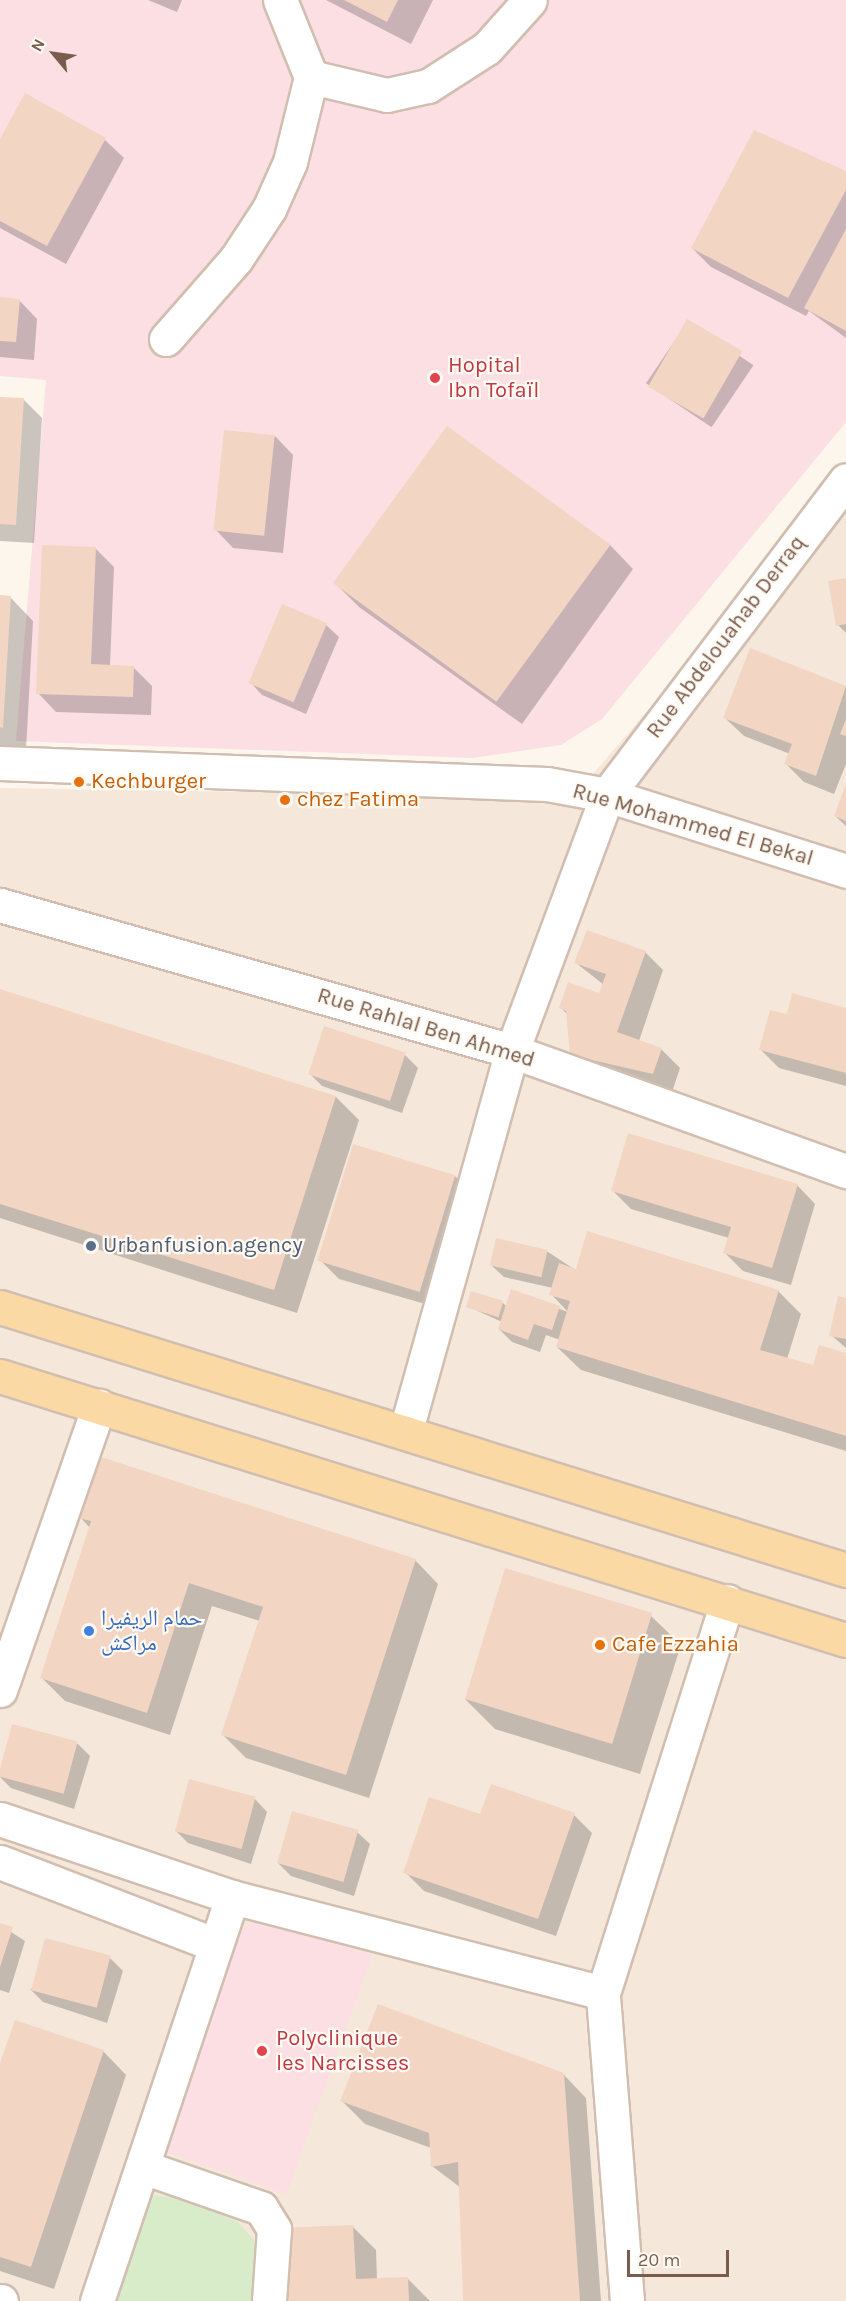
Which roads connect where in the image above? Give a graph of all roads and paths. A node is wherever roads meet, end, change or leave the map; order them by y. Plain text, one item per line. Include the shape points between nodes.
1 (280, 0) edge
2 (530, 0) edge
3 (311, 77) junction
4 (166, 339) dead end
5 (846, 480) edge
6 (833, 518) edge
7 (0, 763) edge
8 (607, 795) junction
9 (846, 871) edge
10 (0, 905) edge
11 (512, 1052) junction
12 (846, 1170) edge
13 (0, 1307) edge
14 (0, 1376) edge
15 (99, 1406) junction
16 (406, 1430) junction
17 (846, 1570) edge
18 (727, 1601) junction
19 (846, 1640) edge
20 (0, 1690) edge
21 (0, 1820) edge
22 (0, 1862) edge
23 (232, 1898) junction
24 (214, 1944) junction
25 (603, 1993) junction
26 (143, 2167) junction
27 (97, 2301) edge
28 (269, 2301) edge
29 (627, 2301) edge

1 - 3 street
2 - 3 street via 487,48 428,86 387,95
3 - 4 street via 305,115 269,209 236,259
5 - 6 street, Rue Abdelouahab Derraq
6 - 8 street, Rue Abdelouahab Derraq
7 - 8 street, Rue Mohammed El Bekal via 547,784
8 - 9 street, Rue Mohammed El Bekal
8 - 11 street, Rue Abdelouahab Derraq
10 - 11 street, Rue Rahlal Ben Ahmed
11 - 12 street, Rue Rahlal Ben Ahmed
11 - 16 street, Rue Abdelouahab Derraq
13 - 16 main road
14 - 15 main road
15 - 18 main road
15 - 20 street
16 - 17 main road
18 - 19 main road
18 - 25 street
21 - 23 street
22 - 24 street
23 - 24 street
23 - 25 street
24 - 26 street
25 - 29 street
26 - 27 street
26 - 28 street via 261,2208 274,2229

